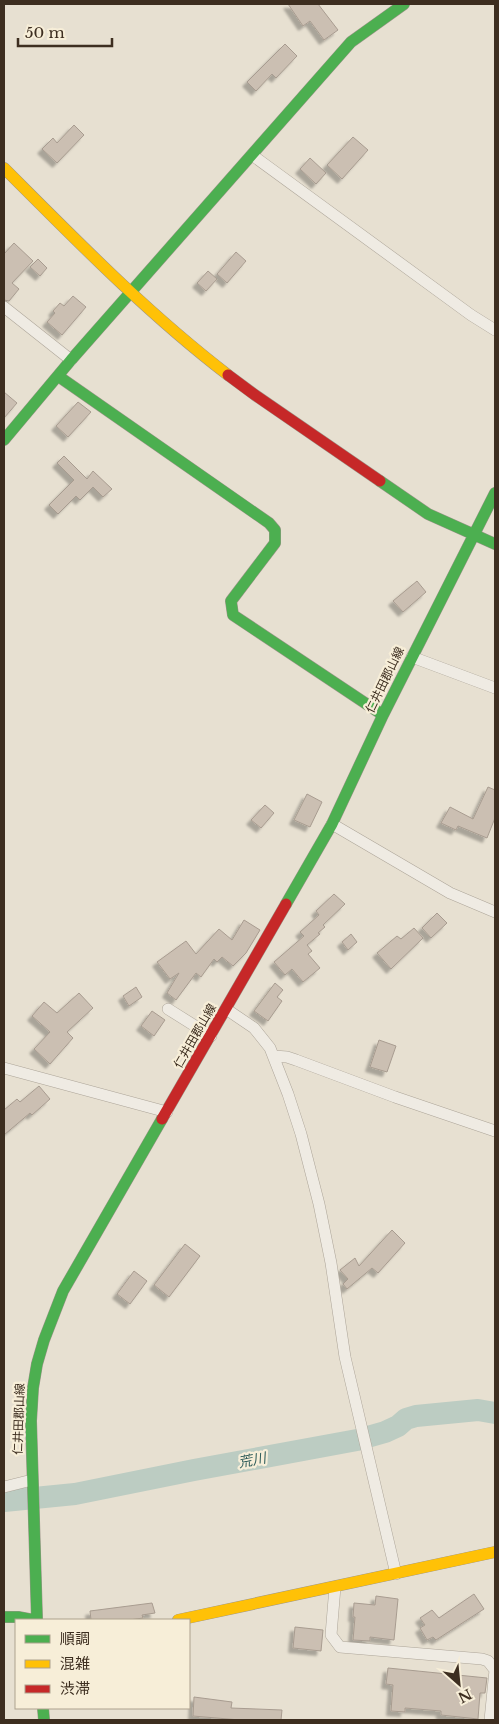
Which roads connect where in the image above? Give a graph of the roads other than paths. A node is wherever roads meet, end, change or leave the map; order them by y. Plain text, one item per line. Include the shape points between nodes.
1 (404, 4) edge
2 (252, 155) junction
3 (4, 168) edge
4 (130, 293) junction
5 (4, 307) edge
6 (495, 330) edge
7 (71, 360) junction
8 (58, 376) junction
9 (4, 440) edge
10 (495, 493) edge
11 (475, 535) junction
12 (495, 544) edge
13 (412, 657) junction
14 (495, 688) edge
15 (383, 715) junction
16 (332, 824) junction
17 (495, 912) edge
18 (168, 1008) dead end
19 (226, 1009) junction
20 (211, 1036) junction
21 (274, 1056) junction
22 (4, 1068) edge
23 (167, 1112) junction
24 (495, 1131) edge
25 (32, 1480) junction
26 (4, 1487) edge
27 (495, 1552) edge
28 (396, 1574) junction
29 (335, 1587) junction
30 (4, 1616) edge
31 (29, 1619) edge
32 (35, 1619) edge
33 (183, 1619) edge
34 (490, 1720) edge

1 - 2 street via 351,42
2 - 4 street
2 - 6 street
3 - 4 street
4 - 7 street
4 - 11 street via 193,348 255,395 428,514
5 - 7 street
7 - 8 street
8 - 9 street
8 - 15 street via 269,522 275,530 275,543 231,601 233,615
10 - 11 street, 仁井田郡山線
11 - 12 street
11 - 13 street, 仁井田郡山線
13 - 14 street
13 - 15 street, 仁井田郡山線
15 - 16 street, 仁井田郡山線
16 - 17 street via 450,893
16 - 19 street, 仁井田郡山線
18 - 20 street
19 - 20 street, 仁井田郡山線
19 - 21 street via 260,1033
20 - 23 street, 仁井田郡山線
21 - 24 street via 296,1060
21 - 28 street via 301,1134 320,1204 345,1357
22 - 23 street
23 - 25 street, 仁井田郡山線 via 73,1272 47,1333 34,1378
25 - 26 street
25 - 32 street, 仁井田郡山線
27 - 28 street
28 - 29 street
29 - 33 street
29 - 34 street via 331,1635 340,1647 488,1660 494,1670
30 - 31 street

